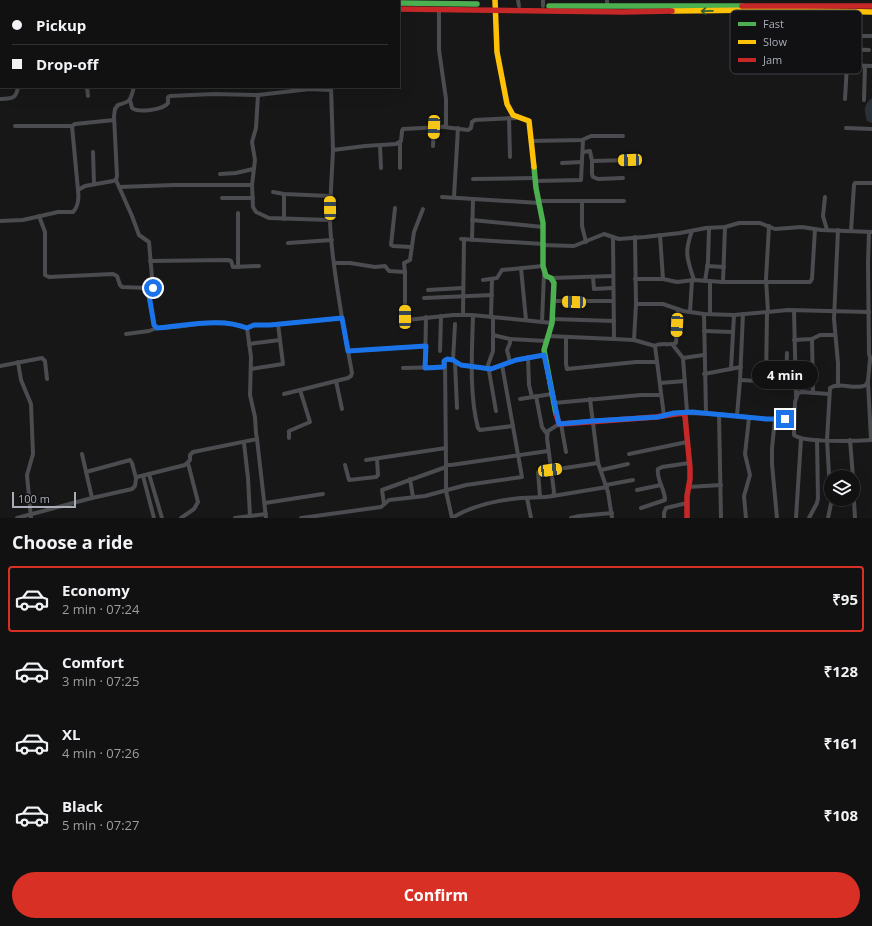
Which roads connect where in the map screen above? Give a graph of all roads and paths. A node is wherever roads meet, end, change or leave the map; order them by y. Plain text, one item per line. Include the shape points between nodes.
1 (400, 3) edge
2 (518, 3) edge
3 (543, 3) edge
4 (607, 3) edge
5 (665, 3) edge
6 (704, 3) edge
7 (764, 3) edge
8 (784, 3) edge
9 (815, 3) edge
10 (834, 3) edge
11 (494, 5) edge
12 (872, 6) edge
13 (400, 8) edge
14 (439, 8) junction
15 (730, 11) edge
16 (862, 50) edge
17 (868, 50) dead end
18 (862, 66) edge
19 (865, 66) junction
20 (872, 66) edge
21 (846, 74) edge
22 (18, 88) edge
23 (87, 88) edge
24 (134, 88) edge
25 (331, 88) edge
26 (258, 95) junction
27 (88, 96) dead end
28 (845, 98) dead end
29 (0, 99) edge
30 (130, 100) junction
31 (864, 100) dead end
32 (509, 118) junction
33 (516, 118) junction
34 (114, 120) junction
35 (15, 126) dead end
36 (72, 126) junction
37 (434, 127) junction
38 (444, 127) junction
39 (458, 128) junction
40 (846, 128) dead end
41 (872, 129) edge
42 (623, 136) dead end
43 (583, 140) junction
44 (532, 141) junction
45 (400, 142) junction
46 (380, 145) junction
47 (433, 146) dead end
48 (332, 150) junction
49 (93, 152) dead end
50 (582, 152) junction
51 (510, 157) dead end
52 (630, 160) dead end
53 (592, 161) junction
54 (582, 162) junction
55 (562, 163) dead end
56 (381, 168) dead end
57 (400, 168) dead end
58 (253, 169) junction
59 (220, 174) dead end
60 (623, 178) dead end
61 (473, 179) dead end
62 (116, 180) junction
63 (535, 180) junction
64 (872, 183) edge
65 (94, 184) junction
66 (252, 185) junction
67 (120, 187) junction
68 (78, 190) junction
69 (273, 192) dead end
70 (284, 194) junction
71 (330, 196) junction
72 (442, 197) dead end
73 (454, 197) junction
74 (825, 197) dead end
75 (222, 198) dead end
76 (253, 198) junction
77 (473, 199) junction
78 (582, 201) junction
79 (624, 201) dead end
80 (539, 202) junction
81 (395, 208) dead end
82 (423, 209) dead end
83 (238, 213) dead end
84 (39, 216) junction
85 (284, 219) junction
86 (330, 220) junction
87 (472, 220) junction
88 (0, 222) edge
89 (769, 226) junction
90 (543, 227) junction
91 (725, 227) junction
92 (709, 228) junction
93 (815, 229) junction
94 (826, 230) junction
95 (838, 230) junction
96 (692, 231) junction
97 (851, 231) junction
98 (871, 232) edge
99 (660, 235) junction
100 (613, 237) junction
101 (635, 238) junction
102 (332, 240) junction
103 (472, 240) junction
104 (586, 242) junction
105 (288, 243) dead end
106 (542, 244) junction
107 (411, 247) junction
108 (150, 261) junction
109 (334, 263) junction
110 (259, 266) dead end
111 (543, 266) junction
112 (707, 266) junction
113 (238, 267) junction
114 (724, 267) junction
115 (521, 268) junction
116 (405, 272) junction
117 (544, 274) junction
118 (613, 276) junction
119 (593, 277) junction
120 (551, 278) junction
121 (492, 279) junction
122 (635, 279) junction
123 (663, 279) junction
124 (483, 280) dead end
125 (693, 280) junction
126 (707, 281) junction
127 (724, 282) junction
128 (766, 282) junction
129 (462, 288) junction
130 (613, 288) junction
131 (148, 289) junction
132 (428, 290) dead end
133 (492, 295) junction
134 (463, 296) junction
135 (424, 298) dead end
136 (553, 301) junction
137 (614, 301) junction
138 (636, 304) junction
139 (678, 309) junction
140 (794, 310) junction
141 (690, 312) junction
142 (768, 312) junction
143 (834, 312) junction
144 (869, 312) junction
145 (704, 314) junction
146 (710, 314) junction
147 (743, 314) junction
148 (734, 315) junction
149 (441, 316) junction
150 (463, 316) junction
151 (473, 316) junction
152 (492, 317) junction
153 (342, 318) junction
154 (426, 318) junction
155 (526, 320) junction
156 (552, 321) junction
157 (614, 321) junction
158 (542, 322) junction
159 (278, 324) junction
160 (455, 324) dead end
161 (157, 328) junction
162 (247, 328) junction
163 (704, 331) junction
164 (733, 332) junction
165 (126, 334) dead end
166 (493, 335) junction
167 (835, 335) junction
168 (566, 337) junction
169 (510, 339) junction
170 (547, 339) junction
171 (614, 339) junction
172 (812, 339) junction
173 (280, 340) junction
174 (634, 340) junction
175 (794, 340) junction
176 (249, 344) junction
177 (672, 344) junction
178 (426, 346) junction
179 (655, 346) junction
180 (870, 346) edge
181 (348, 351) junction
182 (440, 351) dead end
183 (786, 353) dead end
184 (544, 355) junction
185 (704, 355) junction
186 (528, 357) junction
187 (683, 358) junction
188 (871, 360) edge
189 (454, 361) junction
190 (18, 362) junction
191 (510, 362) junction
192 (657, 362) junction
193 (502, 365) junction
194 (0, 366) edge
195 (444, 367) junction
196 (472, 367) junction
197 (403, 368) dead end
198 (425, 368) junction
199 (741, 368) junction
200 (251, 369) junction
201 (489, 369) junction
202 (731, 369) junction
203 (704, 374) junction
204 (47, 379) dead end
205 (740, 380) junction
206 (336, 381) junction
207 (685, 381) junction
208 (766, 381) junction
209 (868, 381) junction
210 (786, 382) junction
211 (660, 383) junction
212 (796, 383) junction
213 (838, 386) junction
214 (300, 390) junction
215 (813, 393) junction
216 (284, 394) dead end
217 (552, 394) junction
218 (829, 394) junction
219 (662, 395) junction
220 (870, 395) edge
221 (534, 397) junction
222 (796, 397) junction
223 (520, 399) dead end
224 (590, 399) junction
225 (554, 403) junction
226 (457, 408) dead end
227 (342, 409) dead end
228 (496, 411) dead end
229 (685, 413) junction
230 (706, 413) junction
231 (719, 414) junction
232 (664, 416) junction
233 (736, 416) junction
234 (749, 418) junction
235 (775, 419) junction
236 (794, 419) junction
237 (592, 421) junction
238 (560, 424) junction
239 (513, 426) junction
240 (547, 434) junction
241 (289, 438) dead end
242 (258, 439) junction
243 (801, 439) junction
244 (817, 440) junction
245 (827, 440) junction
246 (850, 440) junction
247 (872, 440) edge
248 (687, 442) junction
249 (244, 443) junction
250 (446, 448) junction
251 (548, 450) junction
252 (566, 452) dead end
253 (82, 454) dead end
254 (629, 454) dead end
255 (518, 455) junction
256 (376, 459) junction
257 (366, 460) dead end
258 (188, 463) junction
259 (598, 463) junction
260 (689, 463) junction
261 (628, 464) dead end
262 (345, 465) dead end
263 (446, 466) junction
264 (550, 470) junction
265 (601, 470) junction
266 (829, 470) edge
267 (852, 470) edge
268 (86, 472) junction
269 (149, 474) junction
270 (143, 476) junction
271 (136, 478) junction
272 (410, 479) junction
273 (633, 480) dead end
274 (661, 485) junction
275 (721, 485) junction
276 (606, 486) junction
277 (688, 487) junction
278 (637, 490) dead end
279 (446, 491) junction
280 (323, 494) dead end
281 (553, 496) junction
282 (413, 497) junction
283 (540, 497) junction
284 (92, 498) junction
285 (527, 498) junction
286 (665, 498) junction
287 (264, 503) junction
288 (687, 503) junction
289 (384, 504) junction
290 (670, 506) junction
291 (831, 506) edge
292 (854, 506) edge
293 (641, 508) dead end
294 (461, 512) junction
295 (612, 513) junction
296 (31, 516) edge
297 (250, 516) junction
298 (266, 516) edge
299 (17, 518) edge
300 (154, 518) edge
301 (162, 518) edge
302 (181, 518) edge
303 (234, 518) edge
304 (301, 518) edge
305 (452, 518) edge
306 (462, 518) edge
307 (531, 518) edge
308 (571, 518) edge
309 (612, 518) edge
310 (664, 518) edge
311 (687, 518) edge
312 (721, 518) edge
313 (746, 518) edge
314 (778, 518) edge
315 (796, 518) edge
316 (809, 518) edge
317 (828, 518) edge
318 (855, 518) edge

1 - 11 main road
2 - 3 main road
2 - 11 main road
3 - 4 main road
4 - 5 main road
5 - 6 main road
6 - 7 main road
7 - 8 main road
8 - 9 main road
9 - 10 main road
10 - 12 main road
11 - 14 main road
15 -> 11 main road via 623,12
11 - 33 main road via 497,52 507,104 509,111
13 - 14 main road
14 - 38 street via 439,50 446,99
16 - 17 street
18 - 19 street
19 - 20 street
19 - 31 street
21 - 28 street
22 - 29 street via 15,97
23 - 27 street
24 - 30 street
25 - 26 street
25 - 48 street
26 - 30 street via 170,96 163,108 137,110 132,108
26 - 58 street via 256,128 252,142 255,152
30 - 34 street via 116,106
32 - 33 street
32 - 39 street via 475,120 470,129
32 - 51 street
33 - 44 main road via 529,120
34 - 36 street
34 - 62 street
35 - 36 street
36 - 68 street
37 - 38 street
37 - 45 street via 403,129
37 - 47 street
38 - 39 street
39 - 73 street
40 - 41 street
42 - 43 street via 595,136
43 - 44 street
43 - 50 street
44 - 63 main road
45 - 46 street
45 - 57 street
46 - 48 street
46 - 56 street
48 - 71 street
49 - 65 street
50 - 53 street via 590,151
50 - 54 street
52 - 53 street
53 - 60 street via 593,177
54 - 55 street
54 - 63 street via 580,181
58 - 59 street
58 - 66 street
61 - 63 street
62 - 65 street
62 - 67 street
63 - 80 main road
64 - 97 street via 854,185
65 - 68 street
66 - 67 street
66 - 76 street
67 - 108 street via 139,235 148,242
68 - 84 street via 77,208 73,212
69 - 70 street
70 - 71 street
70 - 85 street
71 - 86 street
72 - 73 street
73 - 77 street
74 - 94 street via 823,216
75 - 76 street
76 - 85 street via 256,212 266,218
77 - 80 street
77 - 87 street
78 - 79 street
78 - 80 street
78 - 104 street via 582,226
80 - 90 main road
81 - 107 street via 391,245
82 - 107 street
83 - 113 street
84 - 88 street
84 - 131 street via 45,232 46,277 113,274 117,276 122,287
85 - 86 street
86 - 102 street
87 - 90 street
87 - 103 street
89 - 91 street via 760,223 738,223
89 - 93 street via 775,229 802,226
89 - 128 street
90 - 106 main road
91 - 92 street
91 - 114 street
92 - 96 street
92 - 112 street
93 - 94 street
93 - 128 street via 812,281
94 - 95 street
95 - 97 street
95 - 143 street
96 - 99 street
96 - 125 street via 687,252
97 - 98 street
98 - 144 street
99 - 101 street
99 - 123 street
100 - 101 street
100 - 104 street via 604,234
100 - 118 street
101 - 122 street
102 - 105 street
102 - 109 street
103 - 106 street
103 - 129 street via 462,239
104 - 106 street via 574,246
106 - 111 main road
107 - 116 street via 410,260 404,263
108 - 113 street via 228,260 232,266
108 - 131 street via 153,288
109 - 116 street via 385,266 389,271
109 - 153 street
110 - 113 street
111 - 115 street
111 - 117 main road
112 - 114 street
112 - 126 street
114 - 127 street
115 - 121 street via 502,270 497,278
115 - 155 street
116 - 154 street via 405,317 407,320
117 - 120 main road
117 - 158 street
118 - 119 street
118 - 130 street
119 - 120 street
119 - 130 street via 594,289
120 - 136 main road via 554,283
121 - 124 street
121 - 133 street
122 - 123 street
122 - 138 street
123 - 125 street via 677,282
125 - 126 street
125 - 141 street
126 - 127 street
126 - 146 street
127 - 128 street
128 - 142 street
129 - 132 street
129 - 134 street
130 - 137 street
131 - 161 street via 154,325
133 - 134 street
133 - 152 street
134 - 135 street
134 - 150 street
136 - 137 street
136 - 156 main road
137 - 157 street
138 - 139 street via 663,304
138 - 174 street
139 - 141 street
139 - 177 street via 676,343
140 - 142 street
140 - 143 street
140 - 175 street
141 - 145 street
142 - 147 street
142 - 208 street
143 - 144 street
143 - 167 street
144 - 180 street
145 - 146 street
145 - 163 street
146 - 148 street
147 - 148 street
147 - 199 street
148 - 164 street
149 - 150 street
149 - 154 street
149 - 182 street
150 - 151 street
151 - 152 street
151 - 196 street
152 - 155 street
152 - 166 street
153 - 159 street
153 - 181 street
154 - 178 street
155 - 158 street
156 - 157 street
156 - 158 street
156 - 170 main road
157 - 171 street
159 - 162 street via 254,325
159 - 173 street
160 - 189 street
161 - 162 street via 220,323 231,323
161 - 165 street
162 - 176 street
163 - 164 street
163 - 185 street
164 - 202 street
166 - 169 street
166 - 201 street
167 - 172 street via 820,335
167 - 213 street
168 - 170 street
168 - 171 street
168 - 192 street via 567,369
169 - 170 street
169 - 191 street via 507,350
170 - 184 main road
171 - 174 street
172 - 175 street
172 - 215 street
173 - 176 street
173 - 200 street via 283,364
174 - 179 street
175 - 212 street
176 - 200 street
177 - 179 street
177 - 187 street
178 - 181 street
178 - 198 street
179 - 192 street
180 - 188 street
181 - 206 street via 352,375
183 - 210 street
184 - 186 street
184 - 217 main road
185 - 187 street
185 - 203 street
186 - 191 street
186 - 221 street via 529,385
187 - 207 street
188 - 209 street
189 - 195 street via 444,360
189 - 196 street
189 - 226 street
190 - 194 street
190 - 204 street via 42,358 45,361
190 - 296 street via 21,380 32,411 33,454 27,475
191 - 193 street
192 - 211 street
193 - 201 street
193 - 239 street
195 - 198 street
195 - 250 street
196 - 201 street
196 - 239 street via 478,429
197 - 198 street
199 - 202 street
199 - 205 street
200 - 242 street via 250,394
201 - 228 street
202 - 203 street
203 - 230 street
205 - 208 street
205 - 233 street
206 - 214 street
206 - 227 street
207 - 211 street
207 - 229 street
208 - 210 street
209 - 213 street via 866,385 857,388
209 - 220 street
210 - 212 street
211 - 219 street
212 - 222 street
213 - 218 street via 830,388
214 - 216 street
214 - 241 street via 310,422 289,430
215 - 218 street
215 - 222 street via 802,392
217 - 221 street
217 - 225 main road
218 - 245 street
219 - 224 street
219 - 232 street
220 - 247 street
221 - 223 street
221 - 240 street via 542,427
222 - 236 street
224 - 225 street
224 - 237 street
225 - 238 main road
229 - 230 street
229 - 232 main road
229 - 248 main road
230 - 231 street
231 - 233 street
231 - 275 street
232 - 237 main road
233 - 234 street
234 - 235 street
234 - 313 street via 745,454 750,475 744,496
235 - 236 street
235 - 314 street via 772,464
236 - 243 street via 794,435
237 - 238 main road
237 - 259 street
238 - 240 street
238 - 252 street
239 - 255 street
240 - 251 street
242 - 249 street
242 - 287 street
243 - 244 street
243 - 315 street
244 - 245 street
244 - 316 street via 818,498
245 - 246 street
245 - 266 street
246 - 247 street
246 - 267 street
248 - 254 street
248 - 260 main road
249 - 258 street via 193,452
249 - 297 street
250 - 256 street
250 - 263 street
251 - 255 street
251 - 264 street
253 - 268 street
255 - 263 street
255 - 279 street via 522,476
256 - 257 street
256 - 262 street via 376,477 349,480
258 - 269 street
258 - 302 street via 198,502 194,509
259 - 264 street
259 - 265 street
260 - 274 street via 658,469
260 - 277 main road
261 - 265 street
263 - 272 street
263 - 279 street
264 - 281 street
264 - 283 street via 538,472
265 - 276 street
268 - 271 street via 130,460
268 - 284 street
269 - 270 street
269 - 301 street
270 - 271 street
270 - 300 street
271 - 284 street via 132,489
272 - 282 street
272 - 289 street via 382,490
273 - 276 street
274 - 278 street
274 - 286 street
275 - 277 street
275 - 312 street
276 - 281 street
276 - 295 street
277 - 288 main road
279 - 282 street
279 - 305 street
280 - 287 street
281 - 283 street
282 - 289 street via 390,500
283 - 285 street
284 - 296 street
285 - 294 street via 497,501
285 - 307 street
286 - 290 street
286 - 293 street via 663,502
287 - 298 street
288 - 290 street
288 - 311 main road
289 - 304 street via 381,507
290 - 310 street via 665,510
291 - 317 street
292 - 318 street
294 - 305 street
294 - 306 street
295 - 308 street
295 - 309 street
296 - 299 street
297 - 298 street
297 - 303 street

